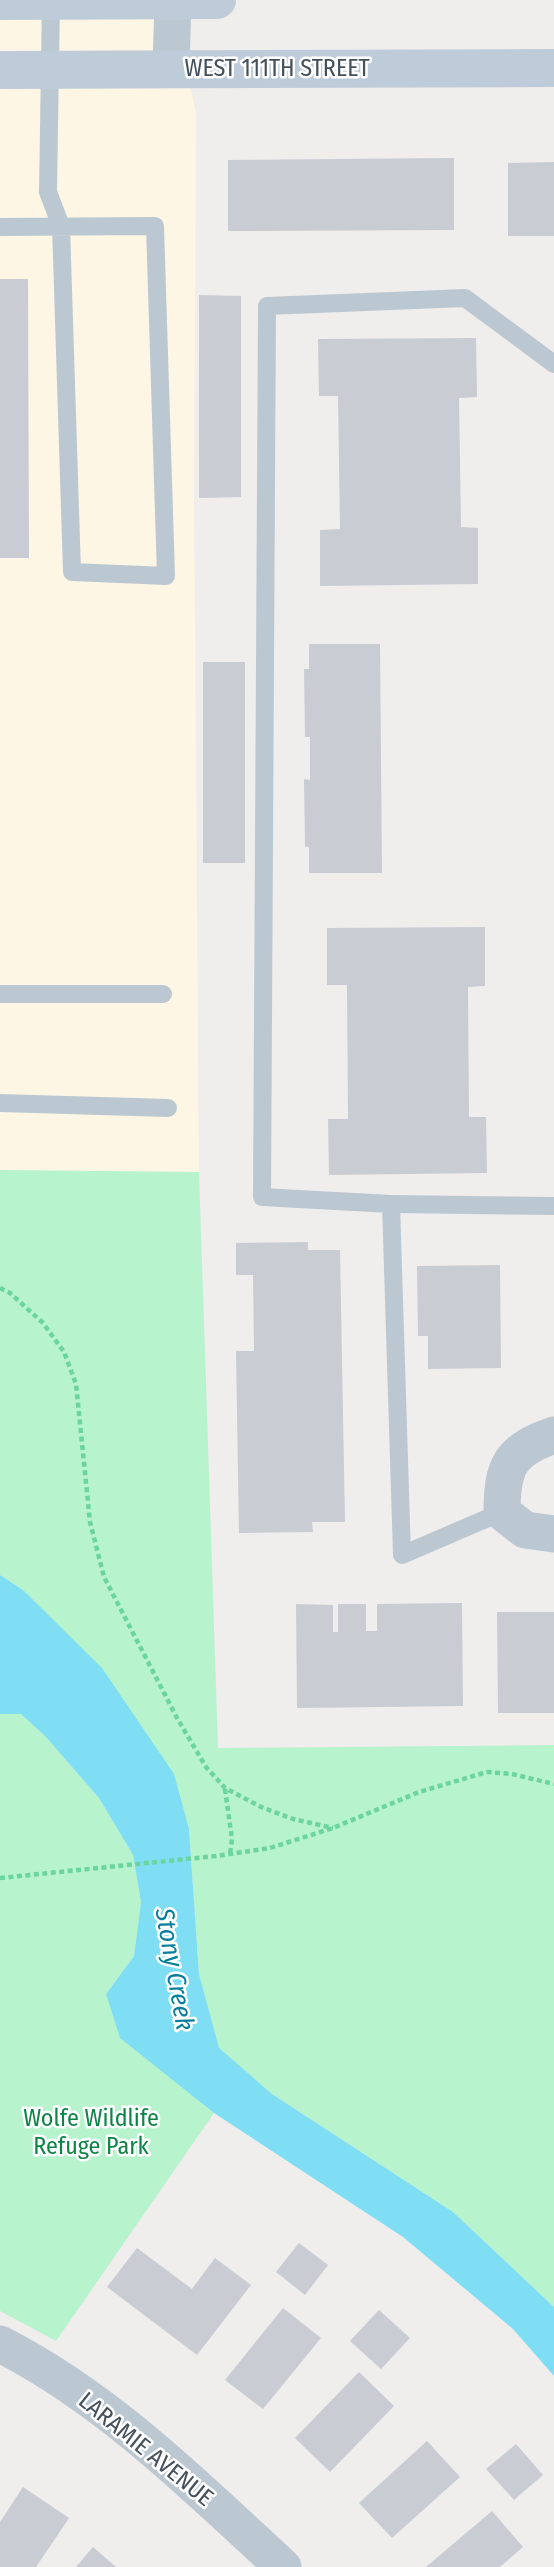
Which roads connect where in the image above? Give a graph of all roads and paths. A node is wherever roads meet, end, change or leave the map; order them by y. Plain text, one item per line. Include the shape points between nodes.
1 (173, 0) edge
2 (217, 0) edge
3 (0, 1) edge
4 (51, 1) edge
5 (554, 68) edge
6 (171, 69) junction
7 (0, 70) edge
8 (48, 70) junction
9 (61, 226) junction
10 (0, 227) edge
11 (554, 364) edge
12 (0, 994) edge
13 (163, 994) dead end
14 (0, 1103) edge
15 (168, 1108) dead end
16 (391, 1204) junction
17 (554, 1206) edge
18 (0, 1288) edge
19 (554, 1435) edge
20 (502, 1512) junction
21 (554, 1534) edge
22 (554, 1784) edge
23 (225, 1788) junction
24 (333, 1828) junction
25 (230, 1854) junction
26 (0, 1878) edge
27 (0, 2344) edge
28 (283, 2567) edge

1 - 2 main road
1 - 4 main road
1 - 6 street
3 - 4 main road
4 - 8 lane
5 - 6 main road, WEST 111TH STREET
6 - 8 main road, WEST 111TH STREET
7 - 8 main road, WEST 111TH STREET
8 - 9 lane via 48,192
9 - 9 lane via 72,572 166,576 155,226
9 - 10 lane
11 - 16 lane via 466,298 267,306 262,1197
12 - 13 lane
14 - 15 lane
16 - 17 lane
16 - 20 lane via 402,1555
18 - 23 path via 43,1323 64,1352 76,1384 90,1522 104,1577 177,1718 206,1767
19 - 20 street via 529,1444 512,1460 502,1484
20 - 21 street via 525,1531
22 - 24 path via 487,1772 419,1792
23 - 24 path via 293,1819
23 - 25 path
24 - 25 path
25 - 26 path
27 - 28 street, LARAMIE AVENUE via 92,2402 168,2460

